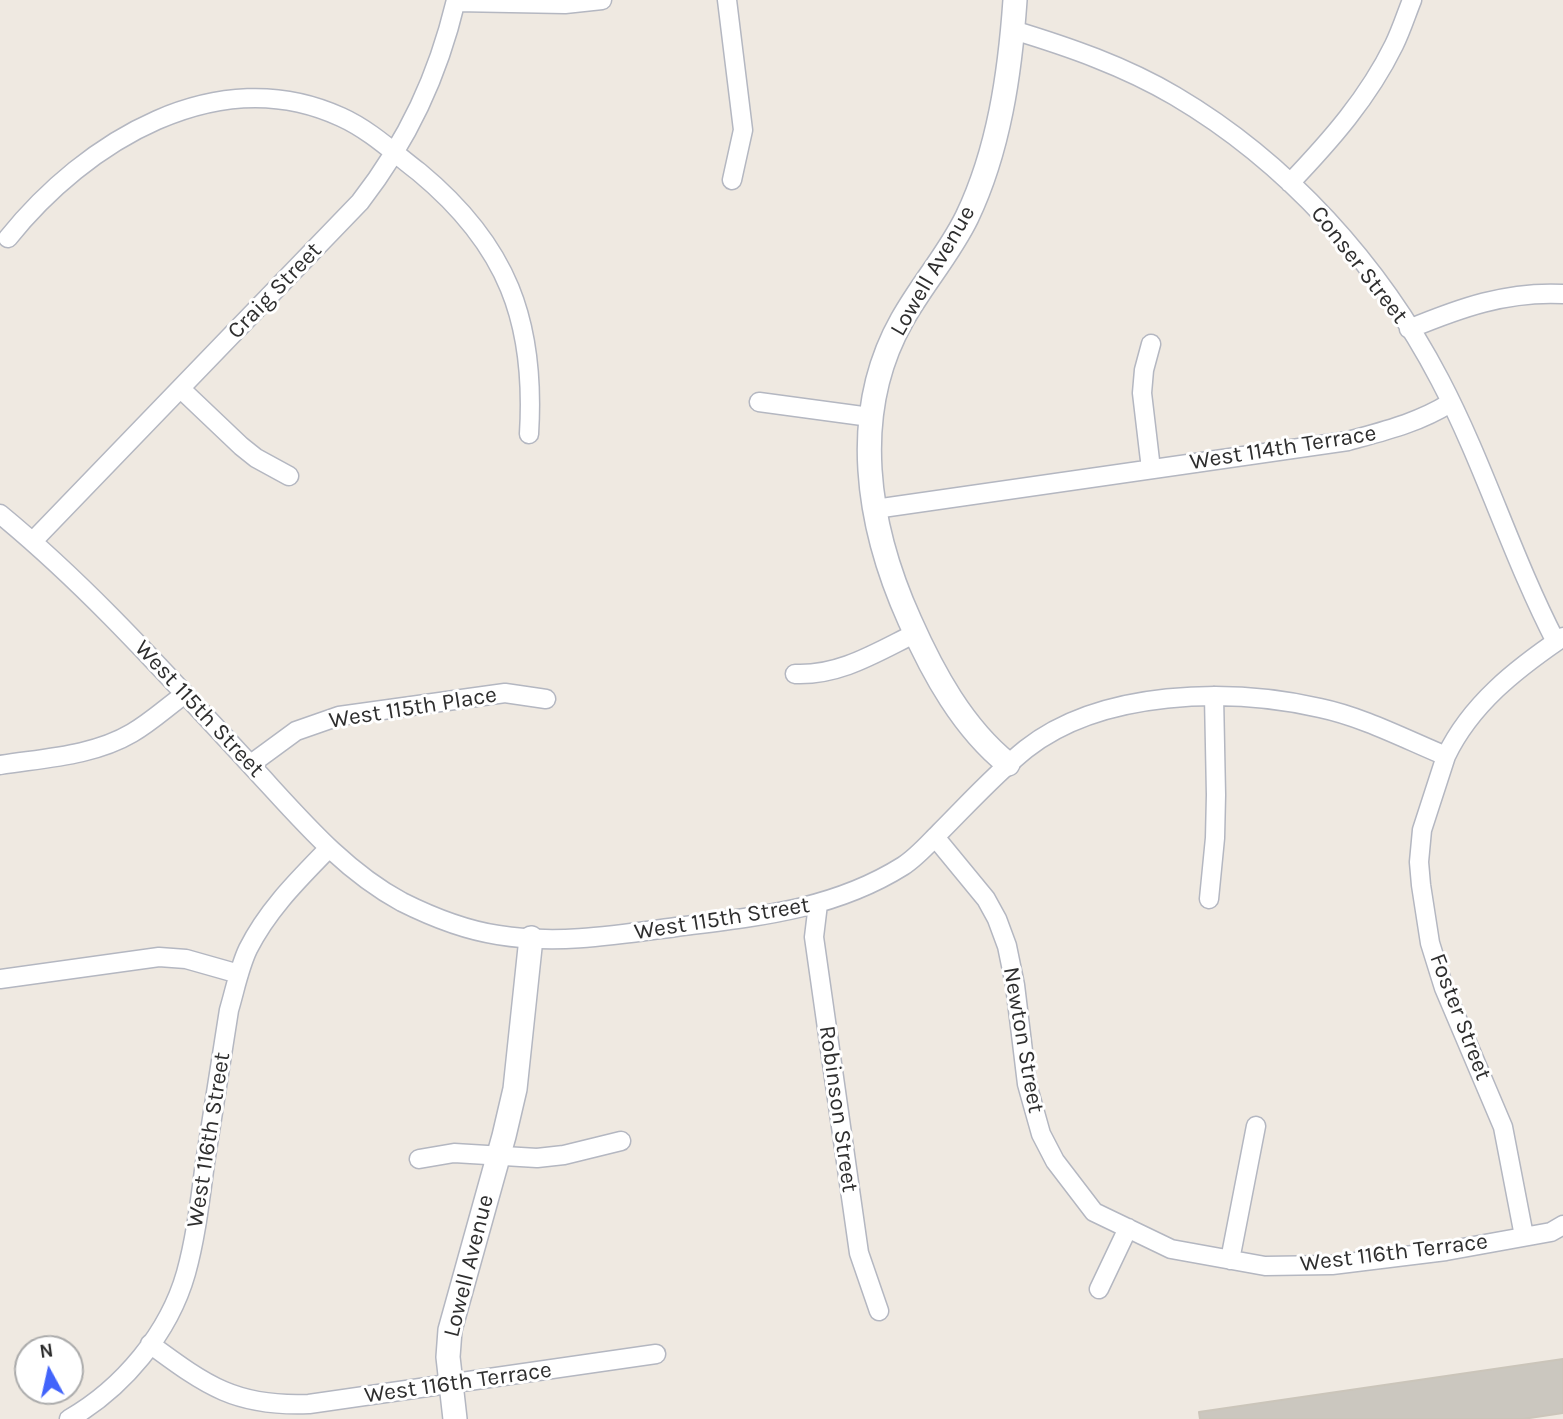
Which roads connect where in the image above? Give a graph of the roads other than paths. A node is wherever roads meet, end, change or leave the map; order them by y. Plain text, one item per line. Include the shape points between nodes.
1 (602, 0) edge
2 (727, 0) edge
3 (1015, 0) edge
4 (1412, 0) edge
5 (456, 1) edge
6 (1013, 30) junction
7 (394, 152) junction
8 (732, 180) dead end
9 (1290, 183) junction
10 (8, 238) dead end
11 (1563, 294) edge
12 (1409, 329) junction
13 (1151, 344) dead end
14 (181, 389) junction
15 (759, 402) dead end
16 (1450, 403) junction
17 (870, 417) junction
18 (529, 434) dead end
19 (1151, 469) junction
20 (289, 476) dead end
21 (874, 509) junction
22 (0, 514) edge
23 (33, 541) junction
24 (916, 634) junction
25 (1560, 639) edge
26 (795, 674) dead end
27 (185, 694) junction
28 (1214, 696) junction
29 (545, 699) dead end
30 (1446, 756) junction
31 (251, 764) junction
32 (1008, 764) junction
33 (0, 765) edge
34 (935, 837) junction
35 (330, 848) junction
36 (1209, 899) dead end
37 (818, 904) junction
38 (531, 938) junction
39 (239, 974) junction
40 (0, 979) edge
41 (1256, 1126) dead end
42 (621, 1141) dead end
43 (498, 1155) junction
44 (419, 1159) dead end
45 (1563, 1225) edge
46 (1128, 1228) junction
47 (1524, 1237) junction
48 (1230, 1260) junction
49 (1099, 1289) dead end
50 (879, 1311) dead end
51 (150, 1344) junction
52 (656, 1354) dead end
53 (450, 1384) junction
54 (69, 1419) edge
55 (455, 1419) edge

1 - 5 street via 565,4
2 - 8 street via 743,130
3 - 6 street, Lowell Avenue
4 - 9 street via 1374,81
5 - 7 street, Craig Street via 426,97
6 - 9 street, Conser Street via 1084,52 1173,94 1256,152
6 - 17 street, Lowell Avenue via 999,122 968,215 902,320 877,381
7 - 10 street via 365,130 313,106 250,97 199,104 150,123 106,148 48,193
7 - 14 street, Craig Street via 360,202
7 - 18 street via 472,222 493,253 522,323 529,357
9 - 12 street, Conser Street via 1353,251
11 - 12 street via 1509,295 1477,302
12 - 16 street, Conser Street
13 - 19 street via 1142,393
14 - 20 street via 241,446
14 - 23 street, Craig Street
15 - 17 street
16 - 19 street, West 114th Terrace via 1402,427 1348,441
16 - 25 street, Conser Street via 1527,584
17 - 21 street, Lowell Avenue via 868,467
19 - 21 street, West 114th Terrace
21 - 24 street, Lowell Avenue via 890,571
22 - 23 street, West 115th Street
23 - 27 street, West 115th Street
24 - 26 street via 849,666
24 - 32 street, Lowell Avenue via 968,722
25 - 30 street via 1504,680 1456,735
27 - 31 street, West 115th Street
27 - 33 street via 131,734 103,747
28 - 30 street, West 115th Street via 1321,708
28 - 32 street, West 115th Street via 1132,703 1087,715 1031,745
28 - 36 street via 1216,806
29 - 31 street, West 115th Place via 505,693 339,716 296,731
30 - 47 street, Foster Street via 1422,830 1419,862 1430,943 1444,988 1503,1127
31 - 35 street, West 115th Street
32 - 34 street, West 115th Street
34 - 37 street, West 115th Street via 906,864
34 - 46 street, Newton Street via 986,899 1007,946 1027,1084 1041,1134 1055,1161 1094,1212
35 - 38 street, West 115th Street via 368,881 442,920 480,932
35 - 39 street, West 116th Street via 266,917
37 - 38 street, West 115th Street via 597,938
37 - 50 street, Robinson Street via 814,937 851,1207 859,1253
38 - 43 street, Lowell Avenue via 515,1089
39 - 40 street via 186,959 159,957
39 - 51 street, West 116th Street via 229,1010 186,1274
41 - 48 street
42 - 43 street via 551,1156
43 - 44 street via 454,1153
43 - 53 street, Lowell Avenue via 450,1330
45 - 47 street, West 116th Terrace
46 - 48 street, West 116th Terrace via 1171,1249
46 - 49 street
47 - 48 street, West 116th Terrace via 1332,1265 1265,1266
51 - 53 street, West 116th Terrace via 208,1385 242,1399 271,1404 309,1404
51 - 54 street, West 116th Street via 107,1392
52 - 53 street, West 116th Terrace
53 - 55 street, Lowell Avenue

